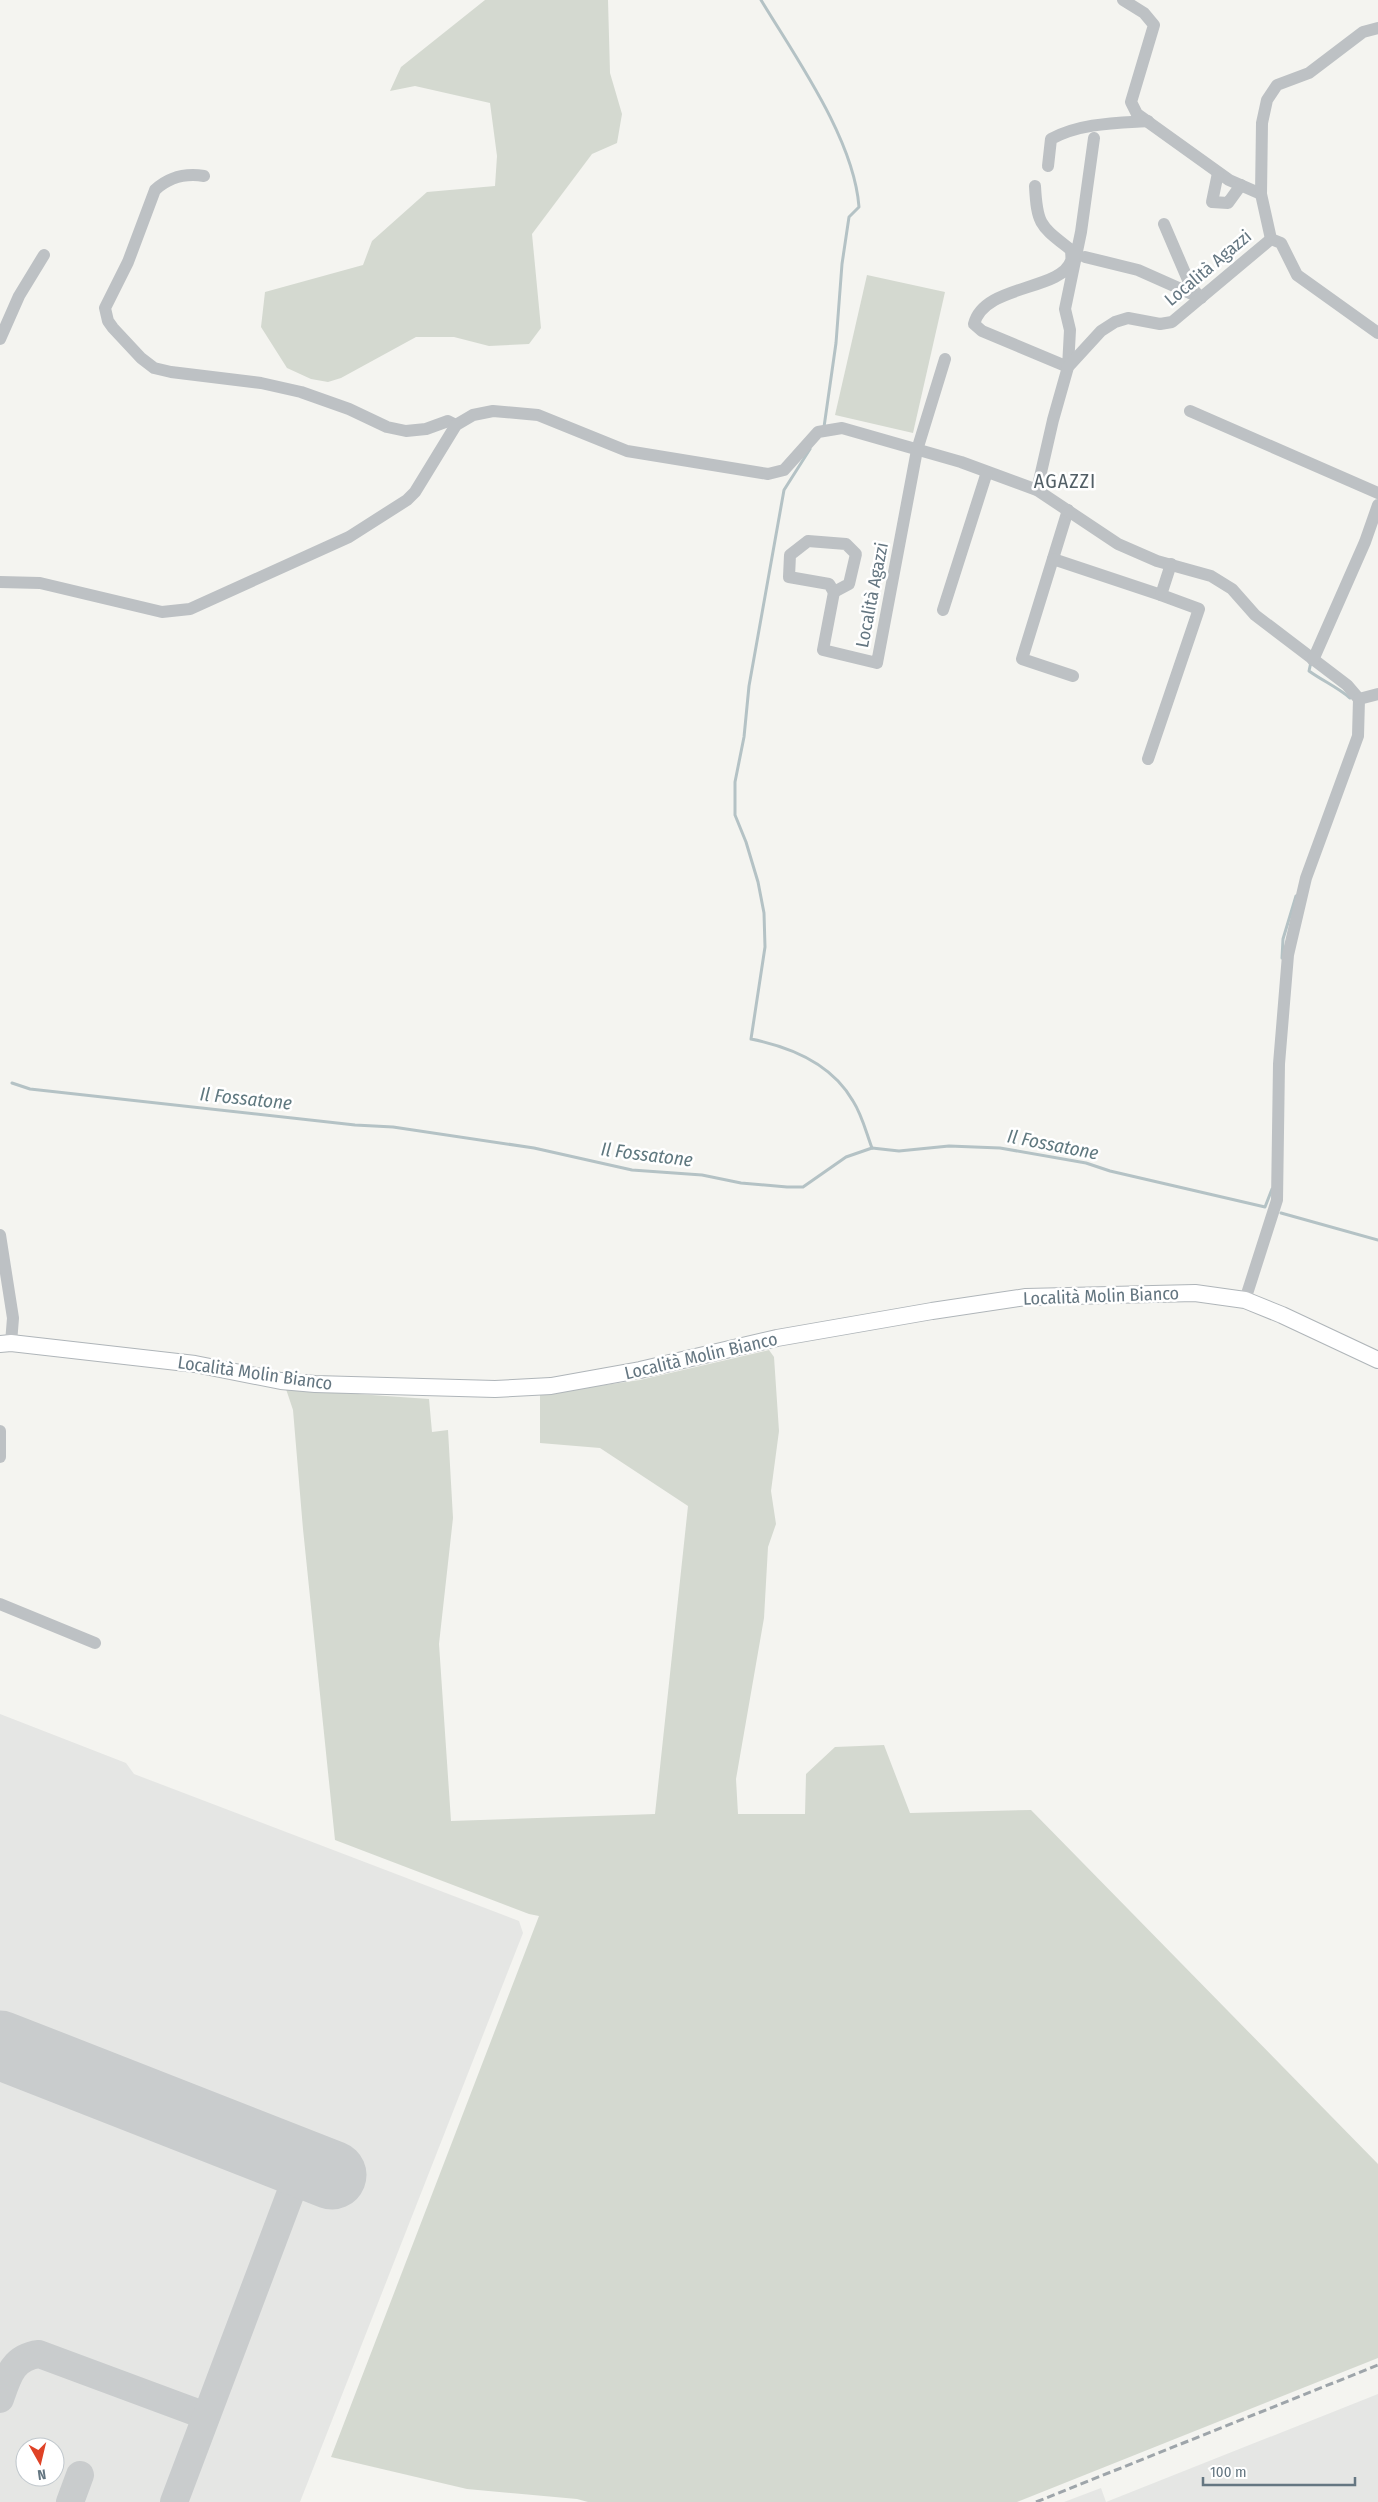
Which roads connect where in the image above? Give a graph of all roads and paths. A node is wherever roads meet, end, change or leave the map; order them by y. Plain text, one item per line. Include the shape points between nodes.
1 (1123, 0) edge
2 (1378, 28) edge
3 (1148, 121) junction
4 (1094, 138) dead end
5 (1048, 166) dead end
6 (1218, 173) junction
7 (204, 176) dead end
8 (1241, 185) junction
9 (1035, 186) dead end
10 (1261, 194) junction
11 (1164, 224) dead end
12 (1271, 239) junction
13 (1081, 254) junction
14 (44, 255) dead end
15 (1162, 271) dead end
16 (1201, 298) junction
17 (1378, 333) edge
18 (0, 339) edge
19 (946, 359) dead end
20 (1068, 367) junction
21 (1190, 411) dead end
22 (456, 425) junction
23 (917, 450) junction
24 (987, 472) junction
25 (1037, 490) junction
26 (1378, 493) edge
27 (1378, 505) edge
28 (1068, 510) junction
29 (1053, 559) junction
30 (1171, 564) junction
31 (0, 582) edge
32 (834, 592) junction
33 (1161, 595) junction
34 (943, 610) dead end
35 (1313, 660) junction
36 (1073, 676) dead end
37 (1378, 694) edge
38 (1359, 699) junction
39 (1148, 759) dead end
40 (0, 1235) edge
41 (1245, 1300) junction
42 (6, 1343) edge
43 (1378, 1360) edge
44 (0, 1431) edge
45 (0, 1457) edge
46 (0, 1604) edge
47 (95, 1643) dead end

1 - 3 street via 1144,13 1154,25 1131,102 1137,114
2 - 10 street, Località Agazzi via 1362,32 1309,73 1276,85 1266,100 1262,122
3 - 5 street via 1094,125 1061,133 1051,139
3 - 6 street
4 - 13 street, Località Agazzi
6 - 8 street
6 - 8 street via 1212,202 1228,203
7 - 22 street via 176,176 155,190 128,262 105,308 112,328 141,358 154,368 172,372 261,383 301,392 387,427 406,431 426,429 448,421
8 - 10 street
9 - 20 street via 1036,213 1043,228 1071,250 1071,262 1061,273 986,304 977,314 974,324 982,332
10 - 12 street, Località Agazzi
11 - 16 street via 1191,287
12 - 16 street, Località Agazzi
12 - 17 street, Località Agazzi via 1281,243 1297,275
13 - 15 street via 1119,258
13 - 16 street via 1138,270
13 - 20 street, Località Agazzi via 1065,309 1070,330
14 - 18 street via 19,296
16 - 20 street, Località Agazzi via 1172,322 1160,324 1128,318 1115,322 1101,331
19 - 23 street
20 - 25 street, Località Agazzi
21 - 26 street
22 - 23 street via 473,414 493,411 538,415 627,451 768,474 784,470 818,432 842,428
22 - 31 street via 407,500 349,537 190,609 162,612 40,583
23 - 24 street
23 - 32 street, Località Agazzi via 877,663 823,650
24 - 25 street
24 - 34 street
25 - 28 street
27 - 35 street via 1362,550
28 - 29 street
28 - 30 street via 1118,544
29 - 33 street
29 - 36 street via 1022,659
30 - 33 street
30 - 35 street via 1211,576 1232,589 1255,615
32 - 32 street via 849,584 856,554 846,544 808,541 790,555 789,577 829,584
33 - 39 street via 1199,609
35 - 38 street via 1347,685
37 - 38 street
38 - 41 street via 1358,736 1306,878 1288,955 1278,1064 1277,1200
40 - 42 street via 13,1318
41 - 42 street, Località Molin Bianco via 1195,1293 1026,1297 778,1338 640,1370 551,1386 495,1390 281,1381 195,1364
41 - 43 street, Località Molin Bianco
44 - 45 street
46 - 47 street

